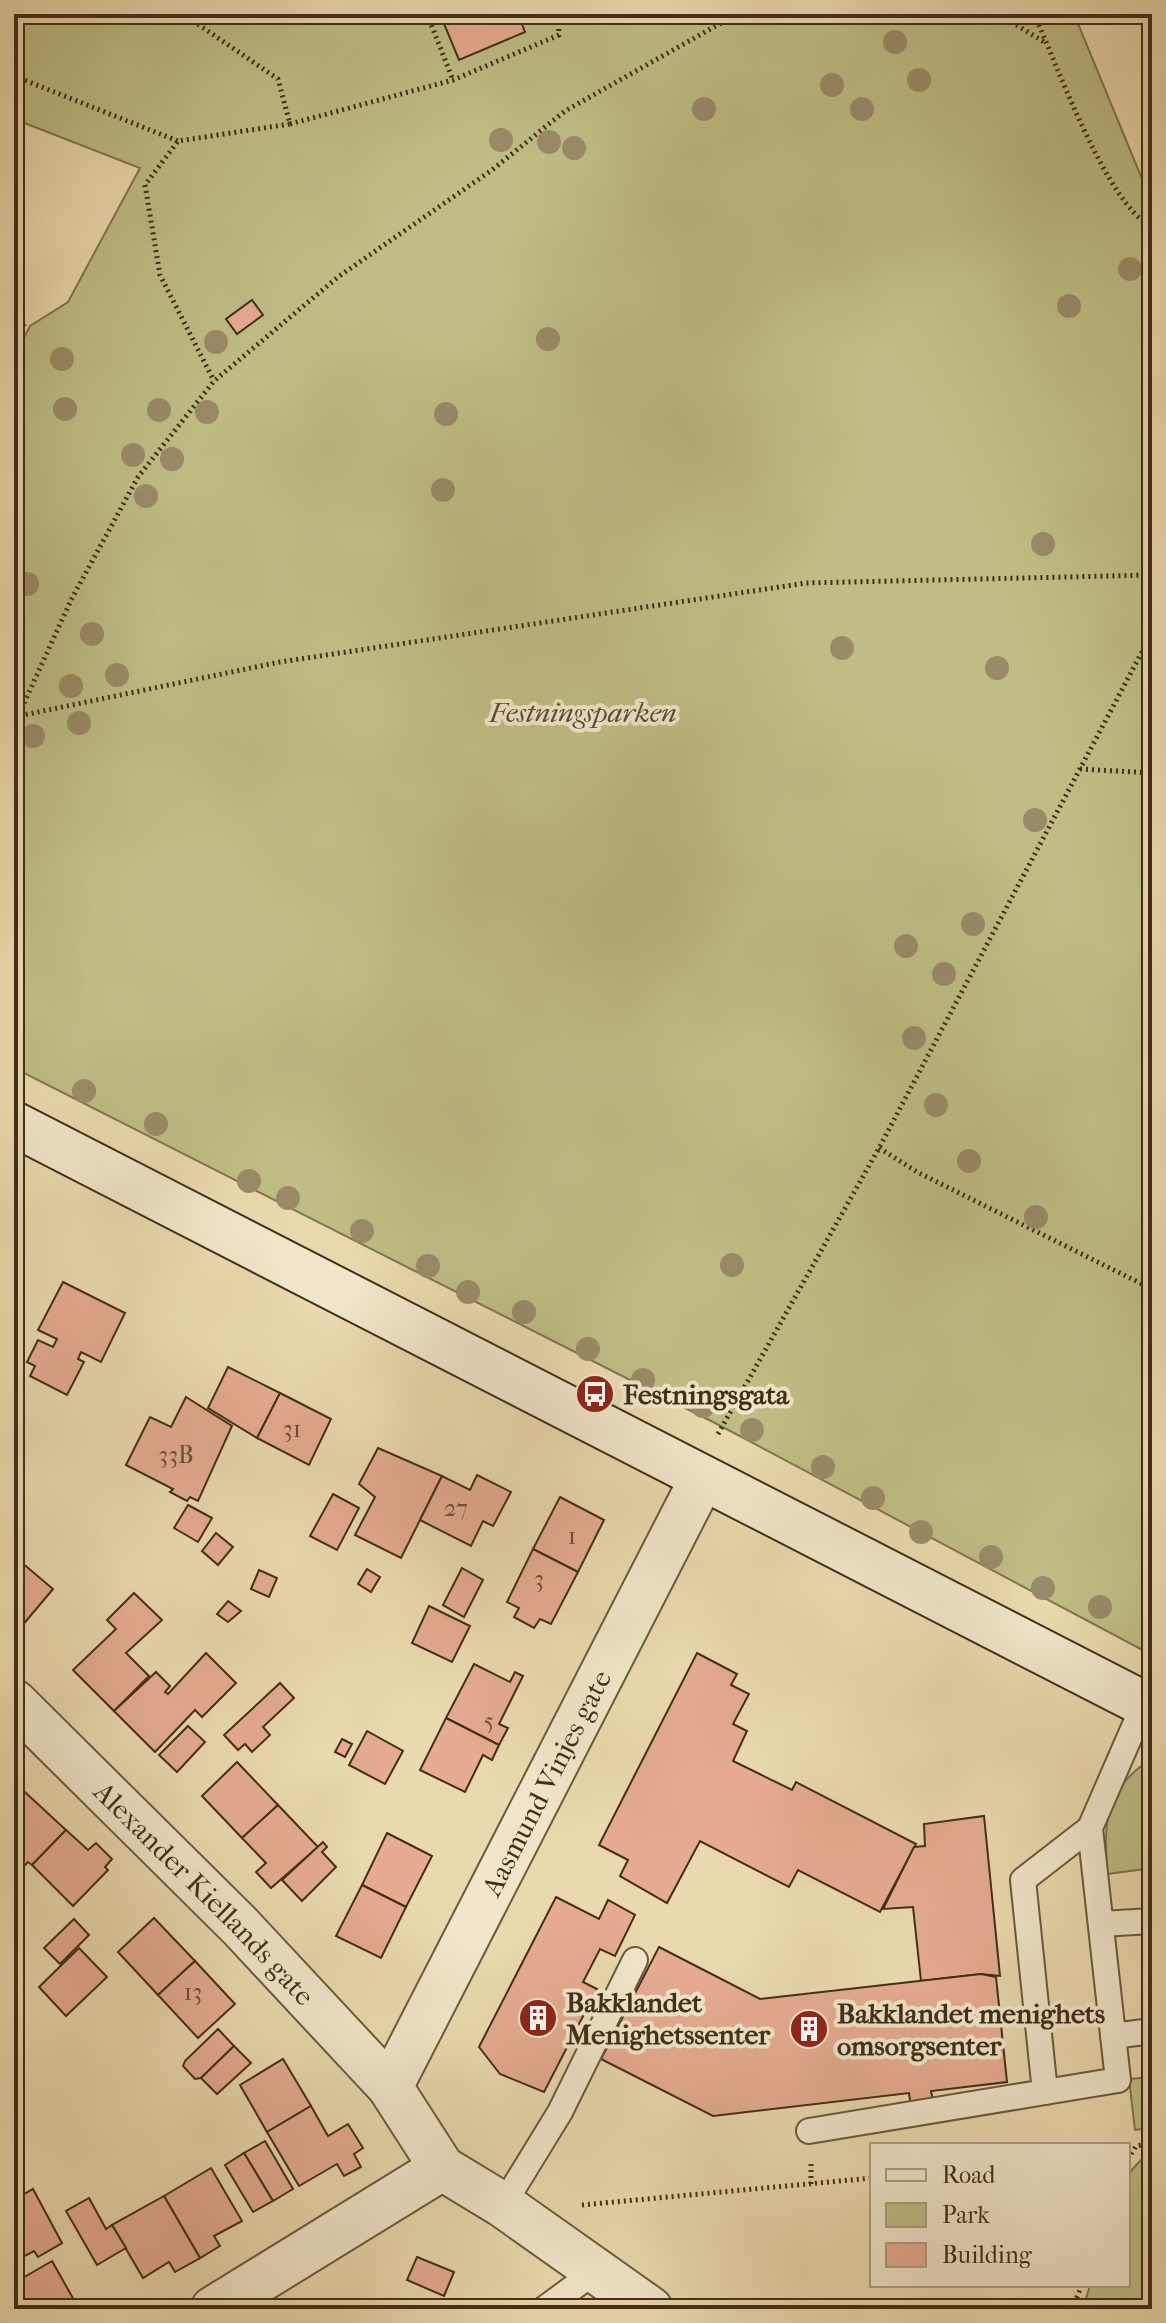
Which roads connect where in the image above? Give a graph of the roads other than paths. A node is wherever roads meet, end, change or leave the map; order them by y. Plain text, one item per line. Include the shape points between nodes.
1 (14, 1124) edge
2 (702, 1479) junction
3 (14, 1702) edge
4 (1148, 1706) edge
5 (1090, 1828) junction
6 (1152, 1921) edge
7 (1101, 1924) junction
8 (635, 1960) dead end
9 (1152, 2031) edge
10 (1113, 2036) junction
11 (390, 2087) junction
12 (1045, 2092) junction
13 (809, 2131) dead end
14 (442, 2168) junction
15 (503, 2205) junction
16 (597, 2270) junction
17 (213, 2309) edge
18 (544, 2309) edge
19 (650, 2309) edge

1 - 2 street
2 - 4 street
2 - 11 street, Aasmund Vinjes gate
3 - 11 street, Alexander Kiellands gate via 240,1926
4 - 5 lane
5 - 7 lane
5 - 12 lane via 1023,1880
6 - 7 lane
7 - 10 lane
8 - 15 lane via 560,2112
9 - 10 lane
10 - 12 lane via 1118,2080
11 - 14 street, Alexander Kiellands gate
12 - 13 lane
14 - 15 street
14 - 17 street
15 - 16 street
16 - 18 lane
16 - 19 street

